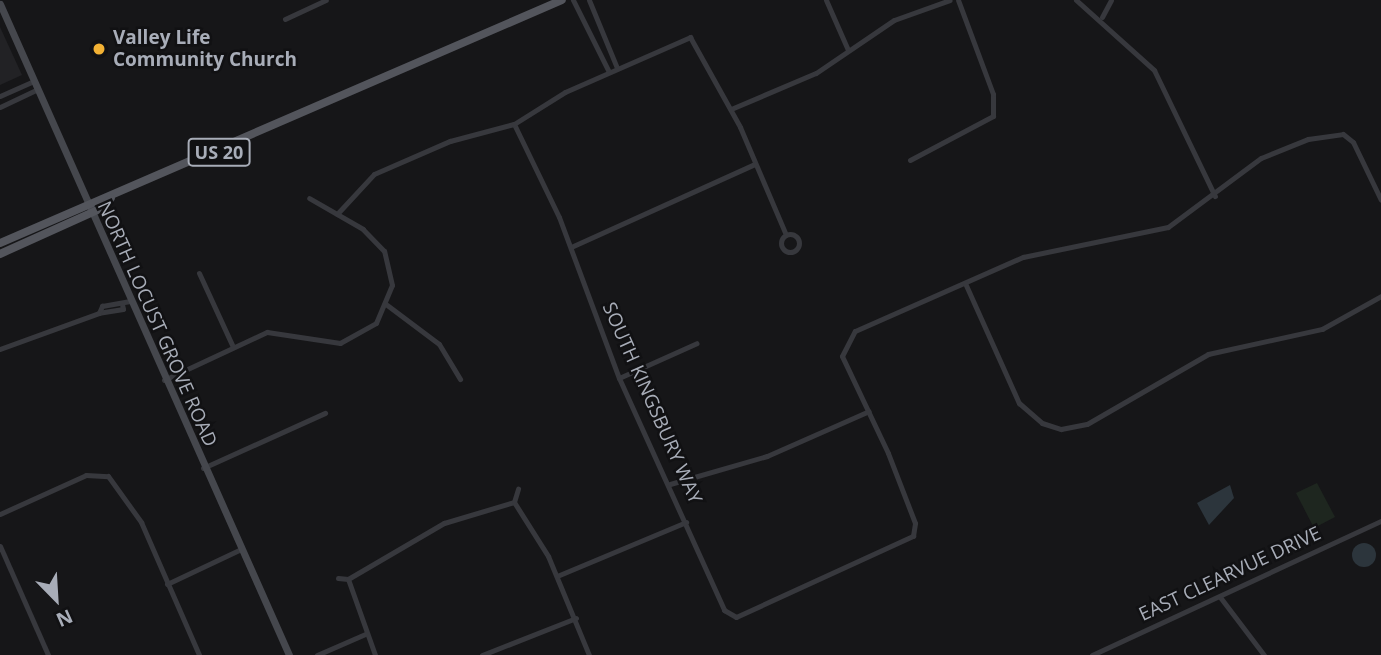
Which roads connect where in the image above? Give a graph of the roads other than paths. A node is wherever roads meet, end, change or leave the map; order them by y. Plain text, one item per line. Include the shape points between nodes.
1 (326, 0) edge
2 (562, 0) edge
3 (573, 0) edge
4 (589, 0) edge
5 (826, 0) edge
6 (950, 0) edge
7 (958, 0) edge
8 (1076, 0) edge
9 (1111, 0) edge
10 (0, 4) edge
11 (1102, 17) junction
12 (285, 19) dead end
13 (848, 50) junction
14 (617, 68) junction
15 (609, 72) junction
16 (34, 80) junction
17 (38, 89) junction
18 (0, 96) edge
19 (0, 107) edge
20 (731, 109) junction
21 (514, 124) junction
22 (910, 160) dead end
23 (755, 164) junction
24 (1215, 195) junction
25 (111, 198) junction
26 (309, 198) dead end
27 (1381, 200) edge
28 (88, 204) junction
29 (92, 213) junction
30 (337, 214) junction
31 (786, 235) dead end
32 (0, 243) edge
33 (571, 247) junction
34 (0, 254) edge
35 (199, 273) dead end
36 (965, 283) junction
37 (1381, 296) edge
38 (126, 302) junction
39 (387, 305) junction
40 (99, 313) junction
41 (697, 342) dead end
42 (233, 347) junction
43 (0, 349) edge
44 (619, 378) junction
45 (460, 379) dead end
46 (164, 380) junction
47 (869, 411) junction
48 (325, 413) dead end
49 (109, 468) dead end
50 (203, 468) junction
51 (108, 476) junction
52 (670, 484) junction
53 (518, 489) dead end
54 (514, 502) junction
55 (0, 514) edge
56 (686, 522) junction
57 (1381, 522) edge
58 (0, 546) edge
59 (241, 549) junction
60 (557, 576) junction
61 (338, 578) dead end
62 (348, 579) junction
63 (167, 584) junction
64 (1220, 597) junction
65 (576, 618) junction
66 (365, 634) junction
67 (48, 655) edge
68 (199, 655) edge
69 (289, 655) edge
70 (317, 655) edge
71 (375, 655) edge
72 (482, 655) edge
73 (589, 655) edge
74 (1092, 655) edge
75 (1264, 655) edge

1 - 12 street
2 - 25 main road, US 20
3 - 15 street
4 - 14 street
5 - 13 street
6 - 13 street via 894,20
7 - 22 street via 993,94 993,116
8 - 11 street
9 - 11 street
10 - 16 street, NORTH LOCUST GROVE ROAD
11 - 24 street via 1160,78
13 - 20 street via 816,73
14 - 15 street
14 - 20 street via 693,37
15 - 21 street
16 - 17 street, NORTH LOCUST GROVE ROAD
16 - 18 street
17 - 19 street
17 - 28 street, NORTH LOCUST GROVE ROAD
20 - 23 street
21 - 30 street via 450,141 374,174
21 - 33 street, SOUTH KINGSBURY WAY
23 - 31 street
23 - 33 street
24 - 27 street via 1253,163 1293,143 1330,134 1356,146
24 - 36 street via 1152,234 1035,254
25 - 28 main road, US 20
25 - 29 main road, US 20
26 - 30 street
28 - 29 street, NORTH LOCUST GROVE ROAD
28 - 32 main road, US 20
29 - 34 main road, US 20
29 - 38 street, NORTH LOCUST GROVE ROAD
30 - 39 street via 384,251 392,278
33 - 44 street, SOUTH KINGSBURY WAY
35 - 42 street
36 - 37 street via 1019,403 1054,428 1087,424 1208,354 1322,329
36 - 47 street via 846,340 842,356
38 - 40 street via 119,300
38 - 40 street via 114,313
38 - 46 street, NORTH LOCUST GROVE ROAD
39 - 42 street via 367,331 340,343 278,330
39 - 45 street via 439,344
40 - 43 street
41 - 44 street
42 - 46 street
44 - 52 street, SOUTH KINGSBURY WAY
46 - 50 street, NORTH LOCUST GROVE ROAD
47 - 52 street via 767,456
47 - 56 street, SOUTH KINGSBURY WAY via 915,531 909,540 732,615
48 - 50 street
49 - 51 street
50 - 59 street, NORTH LOCUST GROVE ROAD
51 - 55 street via 86,475
51 - 63 street via 141,522
52 - 56 street, SOUTH KINGSBURY WAY
53 - 54 street
54 - 60 street
54 - 62 street via 418,534
56 - 60 street
57 - 64 street, EAST CLEARVUE DRIVE
58 - 67 street
59 - 63 street
59 - 69 street, NORTH LOCUST GROVE ROAD
60 - 65 street
61 - 62 street
62 - 66 street
63 - 68 street
64 - 74 street, EAST CLEARVUE DRIVE
64 - 75 street
65 - 72 street
65 - 73 street
66 - 70 street
66 - 71 street

